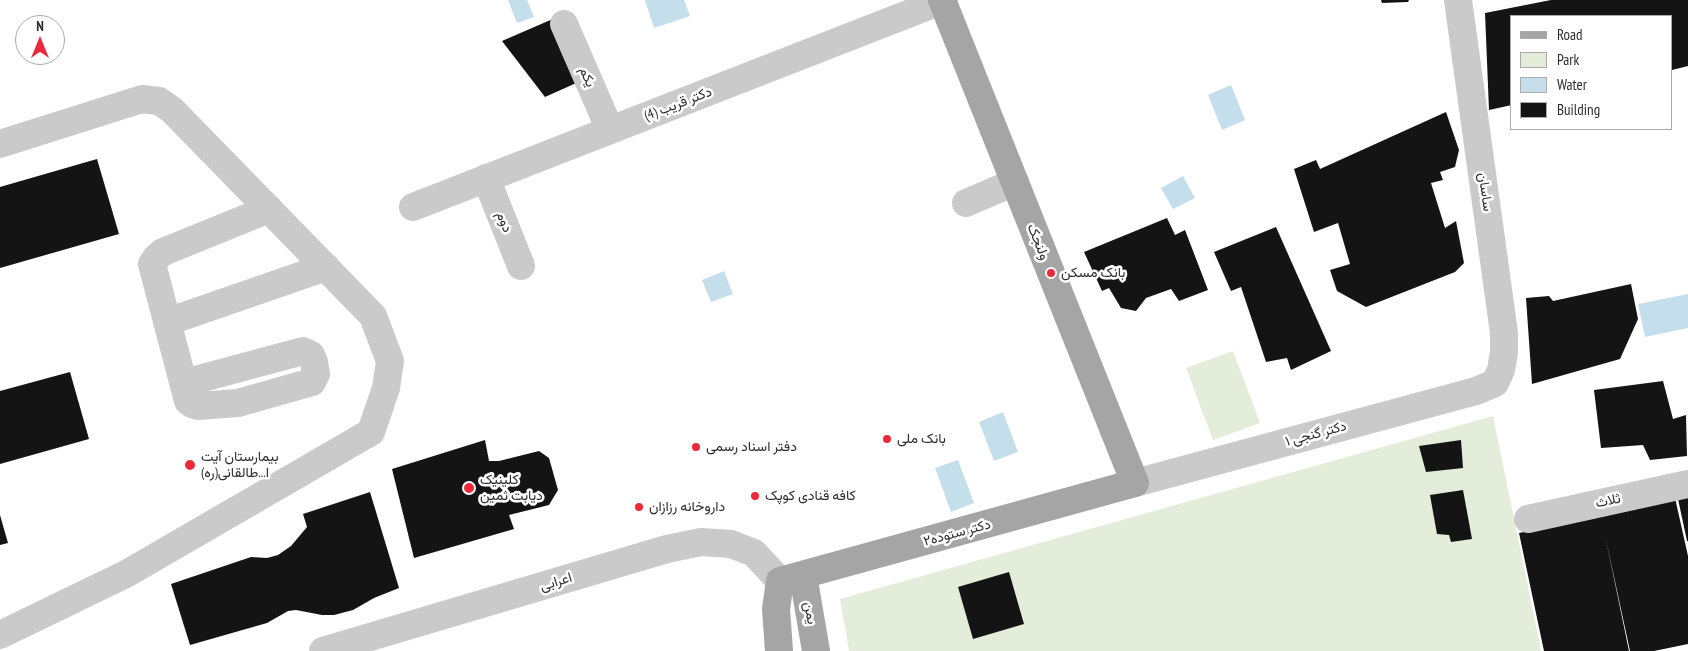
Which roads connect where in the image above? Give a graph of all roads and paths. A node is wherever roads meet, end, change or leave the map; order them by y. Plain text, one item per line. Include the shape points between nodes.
1 (943, 0) edge
2 (1461, 1) edge
3 (564, 24) dead end
4 (610, 130) junction
5 (0, 144) edge
6 (486, 178) junction
7 (1015, 182) junction
8 (966, 203) dead end
9 (413, 207) dead end
10 (269, 210) junction
11 (522, 266) dead end
12 (326, 267) junction
13 (167, 322) junction
14 (1495, 382) joint
15 (184, 383) dead end
16 (1135, 483) junction
17 (1688, 484) edge
18 (1528, 519) dead end
19 (791, 578) junction
20 (0, 635) edge
21 (323, 651) edge
22 (779, 651) edge
23 (816, 651) edge

1 - 4 street, دکتر قریب (4)
1 - 7 main road, ولنجک
2 - 14 street, ساسان via 1504,334 1501,370
3 - 4 street, یکم
4 - 6 street, دکتر قریب (4)
5 - 10 street via 142,99 159,101 172,110
6 - 9 street, دکتر قریب (4)
6 - 11 street, دوم
7 - 8 street
7 - 16 main road, ولنجک
10 - 12 street
10 - 13 street via 163,252 156,258 152,264
12 - 13 street
12 - 20 street via 373,316 390,361 386,388 371,432 126,574
13 - 15 street
14 - 16 street, دکتر گنجی ۱ via 1476,391
16 - 19 main road, دکتر ستوده۲
17 - 18 street, ثلاث
19 - 21 street, اعرابی via 754,553 731,544 701,542 667,549
19 - 22 main road via 776,609
19 - 23 main road, یمن

